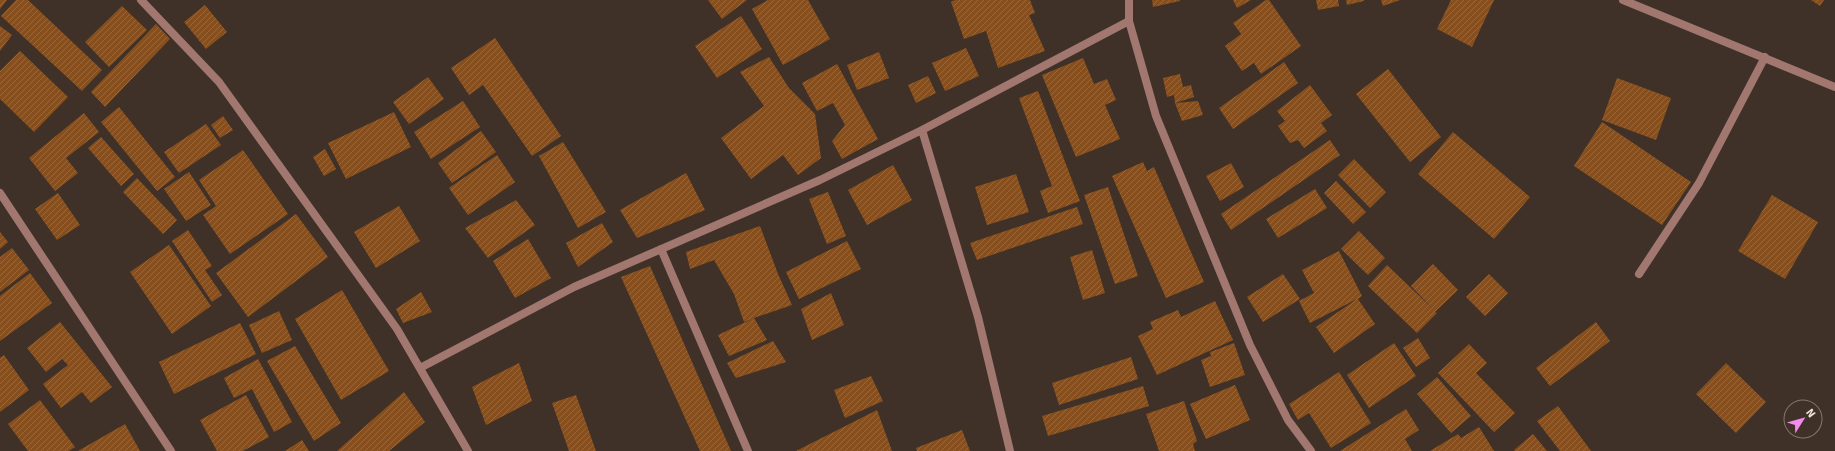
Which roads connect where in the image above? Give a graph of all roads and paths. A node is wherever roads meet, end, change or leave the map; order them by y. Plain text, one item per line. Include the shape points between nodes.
1 (141, 0) edge
2 (1130, 0) edge
3 (1623, 0) edge
4 (1129, 21) junction
5 (1765, 56) junction
6 (1835, 87) edge
7 (922, 130) junction
8 (0, 193) edge
9 (661, 249) junction
10 (1639, 274) dead end
11 (420, 368) junction
12 (171, 451) edge
13 (468, 451) edge
14 (748, 451) edge
15 (1010, 451) edge
16 (1311, 451) edge

1 - 11 street via 219,82 397,329
2 - 4 street
3 - 5 street
4 - 7 street
4 - 16 street via 1156,116 1250,345 1288,420
5 - 6 street
5 - 10 street via 1699,183
7 - 9 street via 820,180
7 - 15 street via 978,317
8 - 12 street
9 - 11 street via 574,287
9 - 14 street
11 - 13 street

